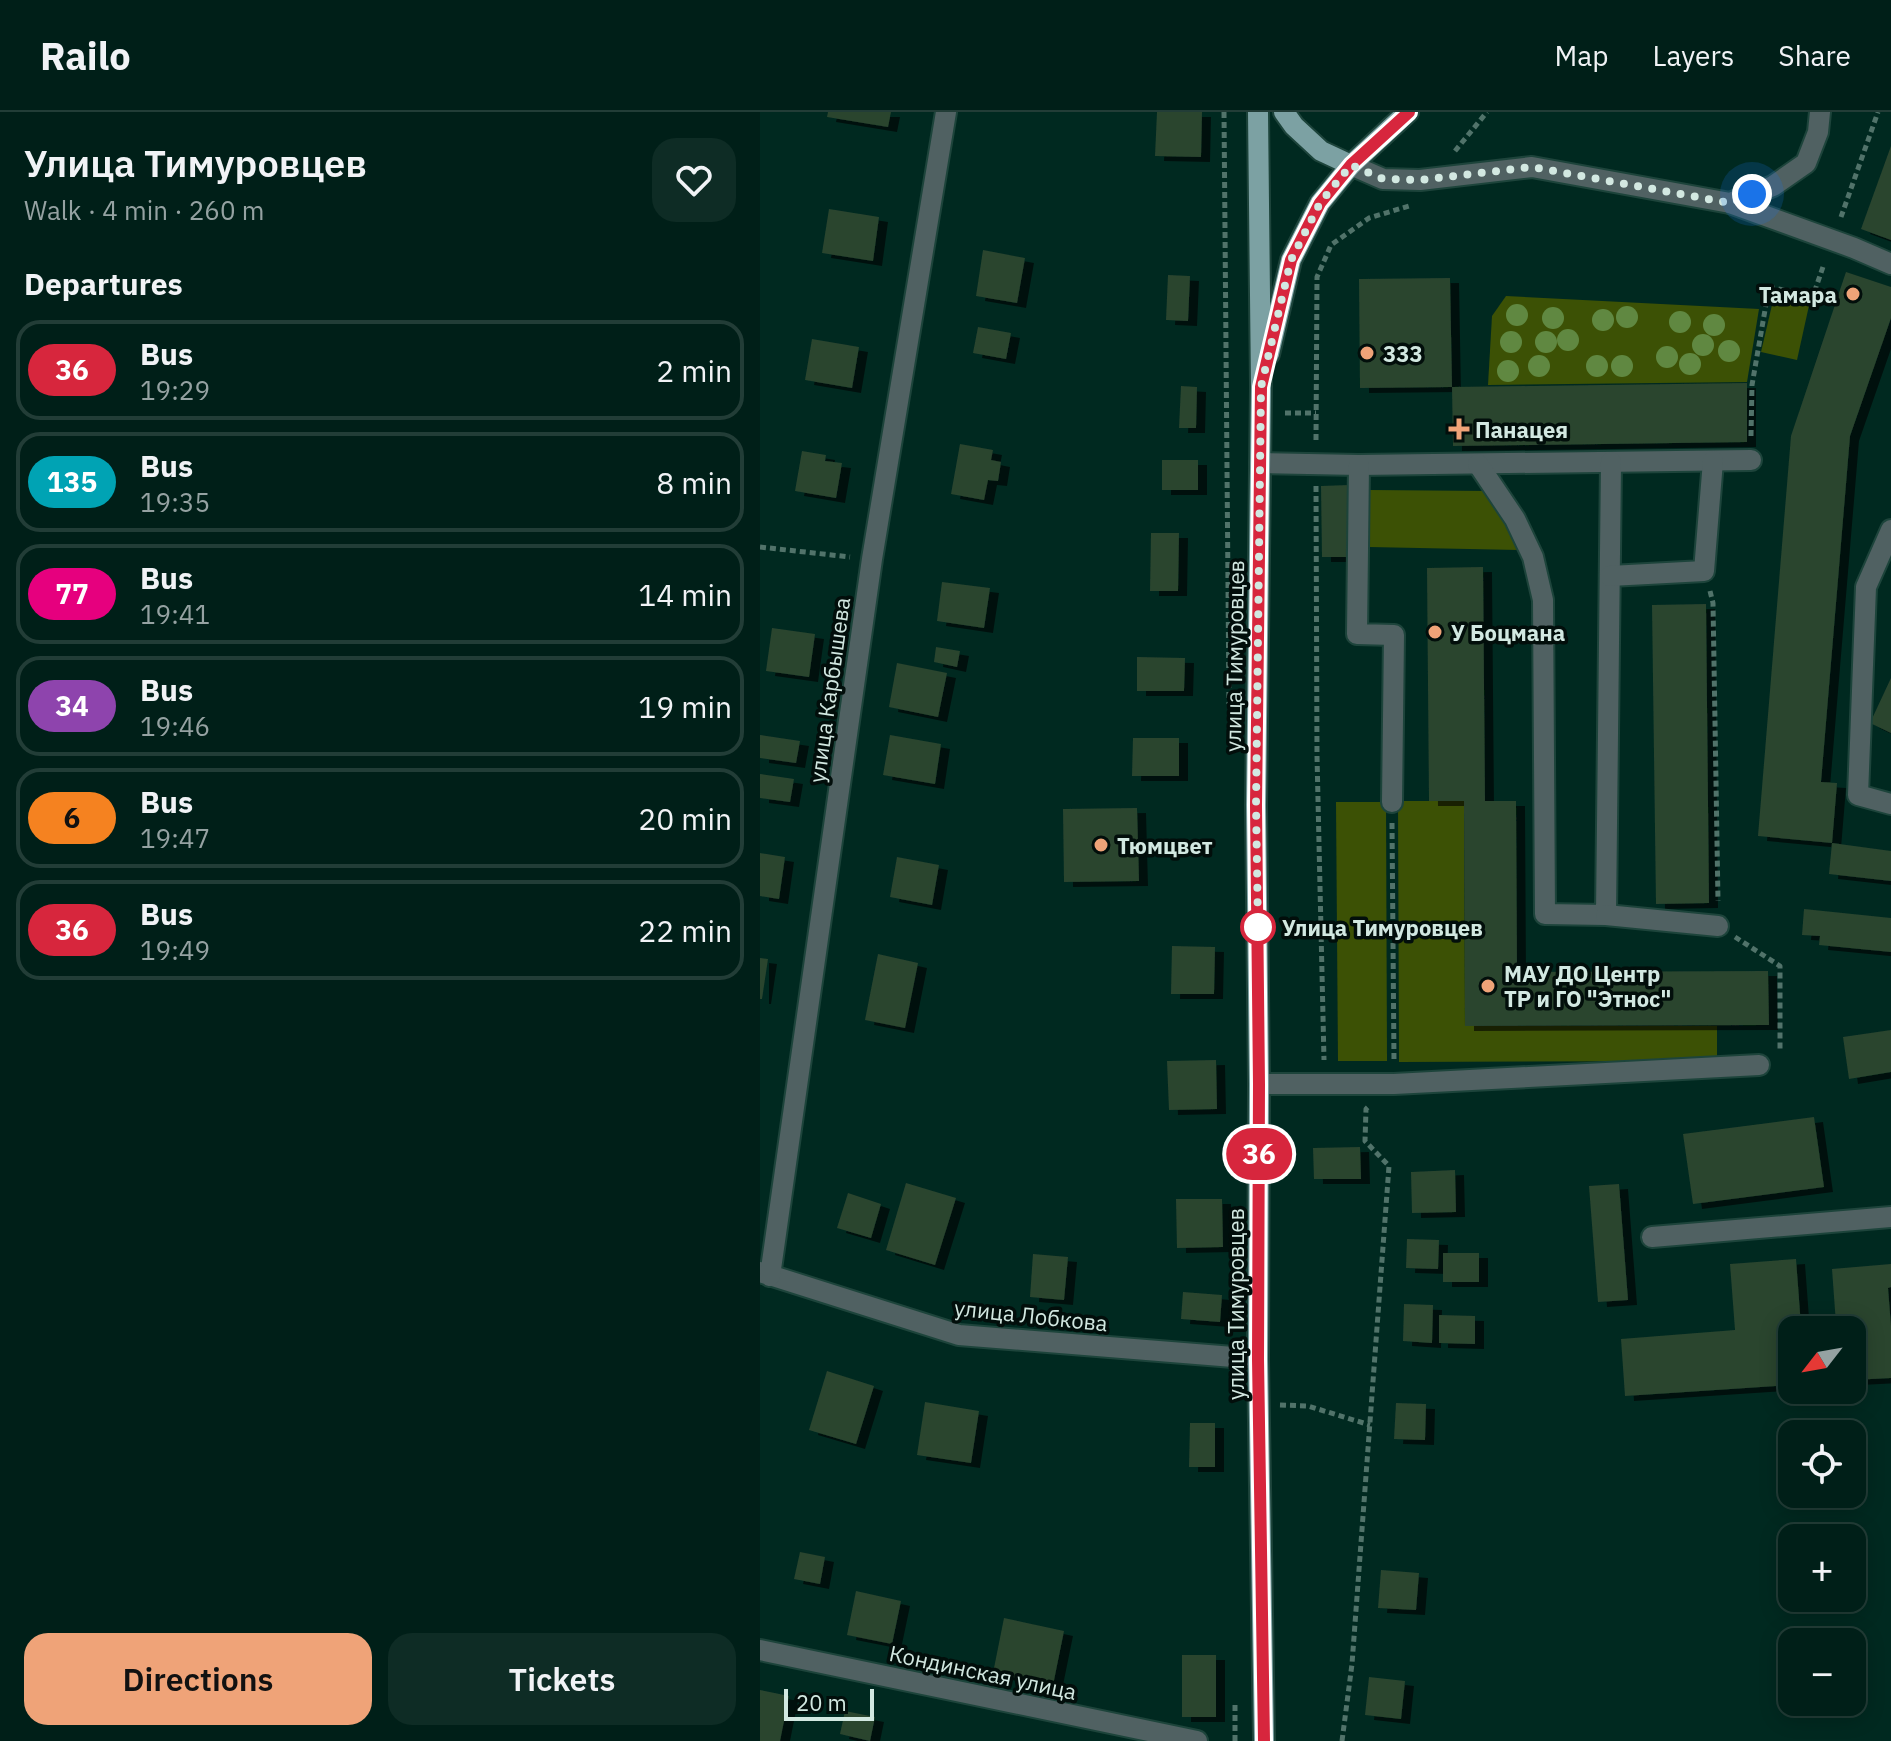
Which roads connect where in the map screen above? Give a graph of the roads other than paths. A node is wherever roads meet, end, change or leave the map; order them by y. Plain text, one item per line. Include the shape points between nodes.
1 (946, 112) edge
2 (1258, 112) edge
3 (1284, 112) edge
4 (1408, 112) edge
5 (1820, 112) edge
6 (1351, 165) junction
7 (1730, 203) junction
8 (1891, 264) edge
9 (1261, 387) junction
10 (1751, 460) road end
11 (1713, 461) junction
12 (1611, 462) junction
13 (1260, 463) junction
14 (1478, 464) junction
15 (1359, 465) junction
16 (1891, 530) edge
17 (1610, 576) junction
18 (1392, 802) road end
19 (1891, 804) edge
20 (1606, 915) junction
21 (1718, 926) road end
22 (1759, 1065) road end
23 (1259, 1084) junction
24 (1891, 1217) edge
25 (1652, 1237) dead end
26 (765, 1274) edge
27 (1258, 1359) junction
28 (760, 1650) edge
29 (1197, 1741) edge
30 (1264, 1741) edge

1 - 26 street, улица Карбышева via 872,559
2 - 9 main road, улица Тимуровцев
3 - 6 main road via 1321,151
4 - 6 main road, улица Тимуровцев
5 - 7 street via 1806,163 1773,186
6 - 7 street via 1383,179 1420,180 1532,167
6 - 9 main road, улица Тимуровцев via 1320,203 1291,260
7 - 8 street
9 - 13 main road, улица Тимуровцев
10 - 11 street
11 - 12 street
11 - 17 street via 1704,571
12 - 14 street
12 - 17 street
13 - 15 street
13 - 23 main road, улица Тимуровцев
14 - 15 street
14 - 20 street via 1515,519 1533,557 1543,600 1545,914
15 - 18 street via 1357,634 1394,635
16 - 19 street via 1866,587 1858,795
17 - 20 street
20 - 21 street
22 - 23 street via 1394,1084
23 - 27 main road, улица Тимуровцев
24 - 25 street
26 - 27 street, улица Лобкова via 959,1335
27 - 30 main road, улица Тимуровцев
28 - 29 street, Кондинская улица

